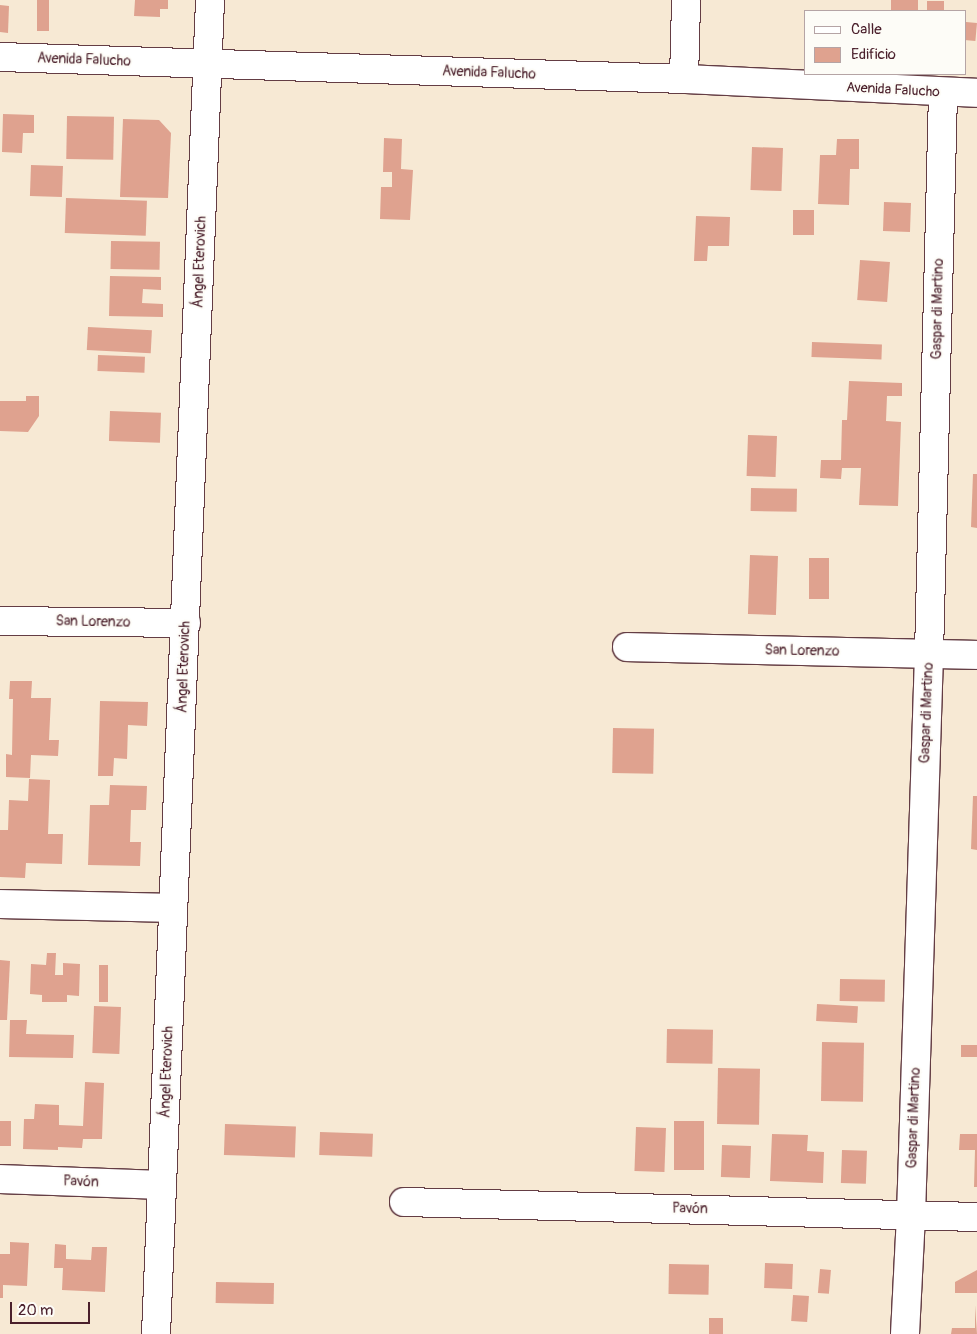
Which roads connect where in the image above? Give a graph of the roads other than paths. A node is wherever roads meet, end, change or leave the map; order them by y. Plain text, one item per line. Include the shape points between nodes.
1 (210, 0) edge
2 (686, 0) edge
3 (0, 57) edge
4 (208, 63) junction
5 (684, 80) junction
6 (943, 93) junction
7 (977, 93) edge
8 (0, 621) edge
9 (186, 623) junction
10 (627, 648) dead end
11 (929, 654) junction
12 (977, 655) edge
13 (0, 904) edge
14 (173, 908) junction
15 (0, 1179) edge
16 (162, 1184) junction
17 (404, 1202) dead end
18 (911, 1215) junction
19 (977, 1217) edge
20 (156, 1334) edge
21 (905, 1334) edge

1 - 4 street, Ángel Eterovich
2 - 5 street
3 - 4 street, Avenida Falucho
4 - 5 street, Avenida Falucho
4 - 9 street, Ángel Eterovich
5 - 6 street, Avenida Falucho
6 - 7 street, Avenida Falucho
6 - 11 street, Gaspar di Martino
8 - 9 street, San Lorenzo
9 - 14 street, Ángel Eterovich
10 - 11 street, San Lorenzo
11 - 12 street, San Lorenzo
11 - 18 street, Gaspar di Martino
13 - 14 street
14 - 16 street, Ángel Eterovich
15 - 16 street, Pavón
16 - 20 street, Ángel Eterovich
17 - 18 street, Pavón
18 - 19 street, Pavón
18 - 21 street, Gaspar di Martino

